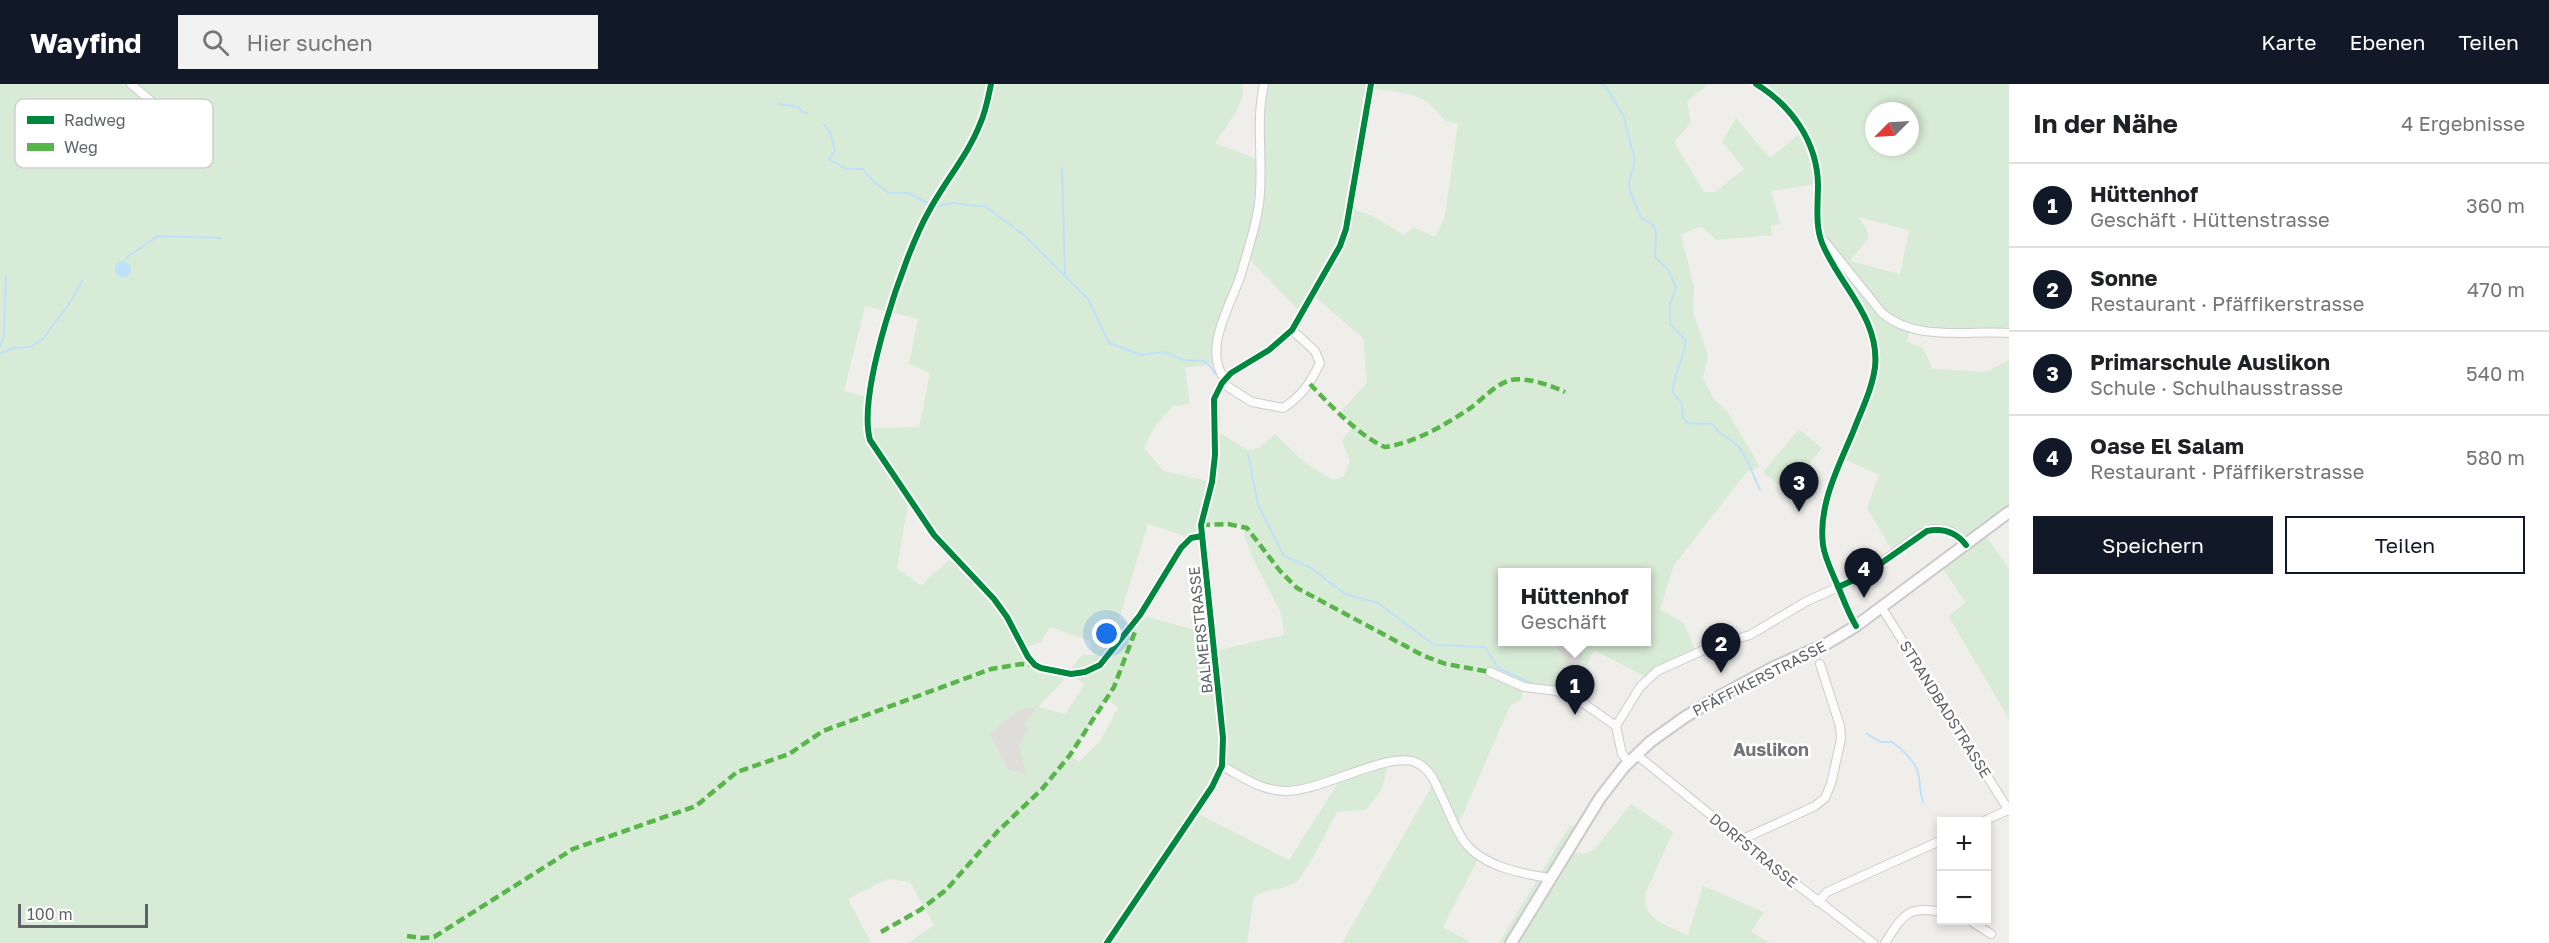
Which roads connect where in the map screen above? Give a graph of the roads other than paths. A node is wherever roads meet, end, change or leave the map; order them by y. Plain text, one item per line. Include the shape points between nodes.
1 (131, 84) edge
2 (991, 84) edge
3 (1264, 84) edge
4 (1371, 84) edge
5 (1756, 84) edge
6 (149, 99) edge
7 (1822, 243) junction
8 (1292, 330) junction
9 (2009, 333) edge
10 (1223, 382) junction
11 (2009, 512) edge
12 (1202, 536) junction
13 (1966, 545) junction
14 (1838, 587) junction
15 (1882, 608) junction
16 (1856, 626) junction
17 (1820, 664) dead end
18 (1490, 672) dead end
19 (1616, 726) junction
20 (1633, 758) junction
21 (1222, 766) junction
22 (2009, 811) edge
23 (1991, 818) edge
24 (1742, 840) junction
25 (1937, 842) edge
26 (1550, 878) junction
27 (1818, 902) junction
28 (1937, 911) edge
29 (1976, 925) edge
30 (1991, 934) dead end
31 (1107, 943) edge
32 (1511, 943) edge
33 (1873, 943) edge
34 (1885, 943) edge

1 - 6 street
2 - 12 street via 980,125 929,211 890,308 874,369 869,438 934,535 994,599 1028,657 1041,668 1071,674 1100,665 1140,615 1181,548 1191,538
3 - 10 street via 1259,203 1238,286 1216,346
4 - 8 street via 1346,229
5 - 7 street via 1792,114 1812,149
7 - 9 street via 1826,242 1893,322 1934,332
7 - 14 street via 1861,310 1875,348 1870,388 1826,501 1823,546
8 - 10 street
8 - 10 street via 1315,351 1320,363 1310,384 1293,401 1283,408 1252,402
10 - 12 street, BALMERSTRASSE via 1214,399 1215,455 1201,518
11 - 13 main road, PFÄFFIKERSTRASSE
12 - 21 street, BALMERSTRASSE via 1223,738
13 - 14 street via 1952,532 1927,531 1863,576
13 - 15 main road, PFÄFFIKERSTRASSE
14 - 16 street
14 - 19 street via 1750,634 1657,671 1640,687
15 - 16 main road, PFÄFFIKERSTRASSE
15 - 22 street, STRANDBADSTRASSE
16 - 20 main road, PFÄFFIKERSTRASSE via 1685,717
17 - 24 street via 1841,739 1826,798
18 - 19 street via 1524,687 1557,691
19 - 20 street via 1622,754
20 - 24 street, DORFSTRASSE via 1668,780
20 - 26 main road, PFÄFFIKERSTRASSE via 1599,798
21 - 26 street via 1261,787 1285,791 1311,788 1388,762 1411,760 1430,772 1471,849 1502,866
21 - 31 street, BALMERSTRASSE
22 - 23 street
24 - 27 street, DORFSTRASSE
25 - 27 street via 1827,892
26 - 32 main road, PFÄFFIKERSTRASSE
27 - 33 street, DORFSTRASSE
28 - 34 street via 1908,912
29 - 30 street

